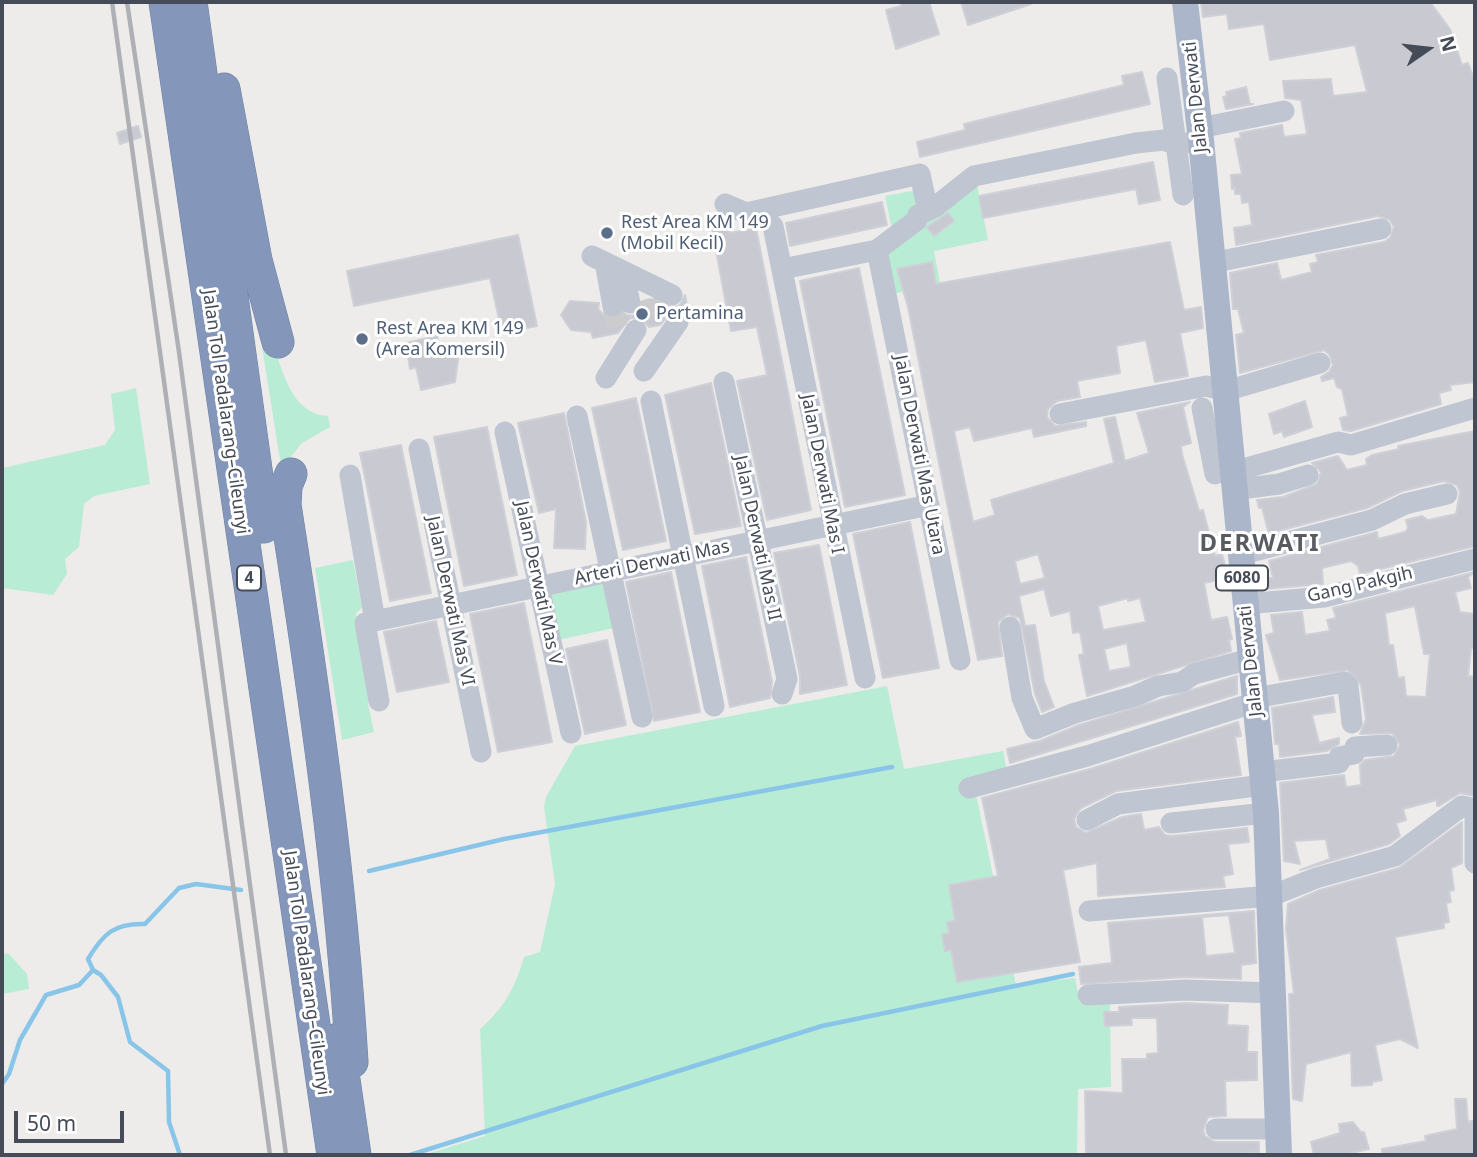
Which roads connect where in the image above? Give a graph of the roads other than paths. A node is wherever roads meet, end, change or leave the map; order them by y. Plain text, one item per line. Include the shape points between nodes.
1 (166, 2) edge
2 (191, 2) edge
3 (209, 2) edge
4 (1185, 2) edge
5 (1167, 78) dead end
6 (1284, 111) dead end
7 (1190, 130) junction
8 (1183, 195) dead end
9 (725, 204) dead end
10 (929, 211) junction
11 (773, 226) dead end
12 (1381, 229) dead end
13 (877, 250) junction
14 (607, 263) dead end
15 (1211, 263) junction
16 (782, 269) junction
17 (672, 295) dead end
18 (678, 321) dead end
19 (638, 338) junction
20 (278, 342) dead end
21 (1320, 363) dead end
22 (644, 371) dead end
23 (606, 378) dead end
24 (724, 382) dead end
25 (651, 401) dead end
26 (1209, 404) junction
27 (1475, 408) edge
28 (1060, 414) dead end
29 (577, 416) dead end
30 (505, 432) dead end
31 (419, 449) dead end
32 (291, 474) dead end
33 (350, 475) dead end
34 (1308, 475) dead end
35 (1222, 477) junction
36 (1447, 494) dead end
37 (929, 505) junction
38 (832, 525) junction
39 (757, 541) junction
40 (1240, 555) junction
41 (685, 556) junction
42 (1475, 559) edge
43 (609, 572) junction
44 (539, 586) junction
45 (1245, 604) junction
46 (451, 605) junction
47 (375, 621) junction
48 (1010, 627) dead end
49 (1250, 659) junction
50 (960, 660) dead end
51 (865, 678) dead end
52 (782, 694) dead end
53 (1256, 700) junction
54 (379, 701) dead end
55 (714, 706) dead end
56 (642, 717) dead end
57 (1352, 723) dead end
58 (571, 733) dead end
59 (1387, 745) dead end
60 (481, 752) dead end
61 (1263, 778) junction
62 (969, 788) dead end
63 (1475, 809) edge
64 (1266, 813) junction
65 (1475, 819) edge
66 (1087, 820) dead end
67 (1171, 823) dead end
68 (1475, 863) edge
69 (1271, 896) junction
70 (1089, 912) dead end
71 (1274, 993) junction
72 (1088, 995) dead end
73 (1216, 1129) dead end
74 (1279, 1142) edge
75 (332, 1155) edge
76 (356, 1155) edge

1 - 75 highway, Jalan Tol Padalarang–Cileunyi / 4
2 - 76 highway, Jalan Tol Padalarang–Cileunyi / 4
3 - 20 highway via 256,260
4 - 7 main road, Jalan Derwati / 6080
5 - 7 street
6 - 7 street
7 - 8 street
7 - 10 street via 1164,140 974,176
7 - 15 main road, Jalan Derwati / 6080
9 - 10 street via 746,213 920,174
10 - 13 street
11 - 16 street, Jalan Derwati Mas I
12 - 15 street
13 - 16 street
13 - 37 street, Jalan Derwati Mas Utara
14 - 17 street via 635,298
15 - 26 main road, Jalan Derwati / 6080
16 - 38 street, Jalan Derwati Mas I
18 - 19 street
19 - 22 street
19 - 23 street
21 - 26 street
24 - 39 street, Jalan Derwati Mas II
25 - 41 street
26 - 28 street via 1206,386
26 - 35 main road, Jalan Derwati / 6080
27 - 35 street
29 - 43 street
30 - 44 street, Jalan Derwati Mas V
31 - 46 street, Jalan Derwati Mas VI
32 - 76 highway via 285,506 346,971
33 - 47 street
34 - 35 street via 1279,484
35 - 40 main road, Jalan Derwati / 6080
36 - 40 street
37 - 38 street, Arteri Derwati Mas
37 - 50 street, Jalan Derwati Mas Utara
38 - 39 street, Arteri Derwati Mas
38 - 51 street, Jalan Derwati Mas I
39 - 41 street, Arteri Derwati Mas
39 - 52 street, Jalan Derwati Mas II via 787,679
40 - 45 main road, Jalan Derwati / 6080
41 - 43 street, Arteri Derwati Mas
41 - 55 street
42 - 45 street, Gang Pakgih via 1325,597
43 - 44 street, Arteri Derwati Mas
43 - 56 street
44 - 46 street, Arteri Derwati Mas
44 - 58 street, Jalan Derwati Mas V
45 - 49 main road, Jalan Derwati / 6080
46 - 47 street, Arteri Derwati Mas
46 - 60 street, Jalan Derwati Mas VI
47 - 54 street via 365,623
48 - 49 street via 1022,698 1035,729
49 - 53 main road, Jalan Derwati / 6080
53 - 57 street via 1345,682
53 - 61 main road, Jalan Derwati / 6080
53 - 62 street via 1087,756
59 - 61 street via 1355,747 1354,754 1339,757 1339,763
61 - 64 main road, Jalan Derwati / 6080
61 - 66 street via 1110,806
63 - 69 street via 1462,806 1390,859 1316,878
64 - 67 street
64 - 69 main road, Jalan Derwati / 6080
65 - 68 street
69 - 70 street
69 - 71 main road, Jalan Derwati / 6080
71 - 72 street via 1185,990
71 - 74 main road, Jalan Derwati / 6080
73 - 74 street

